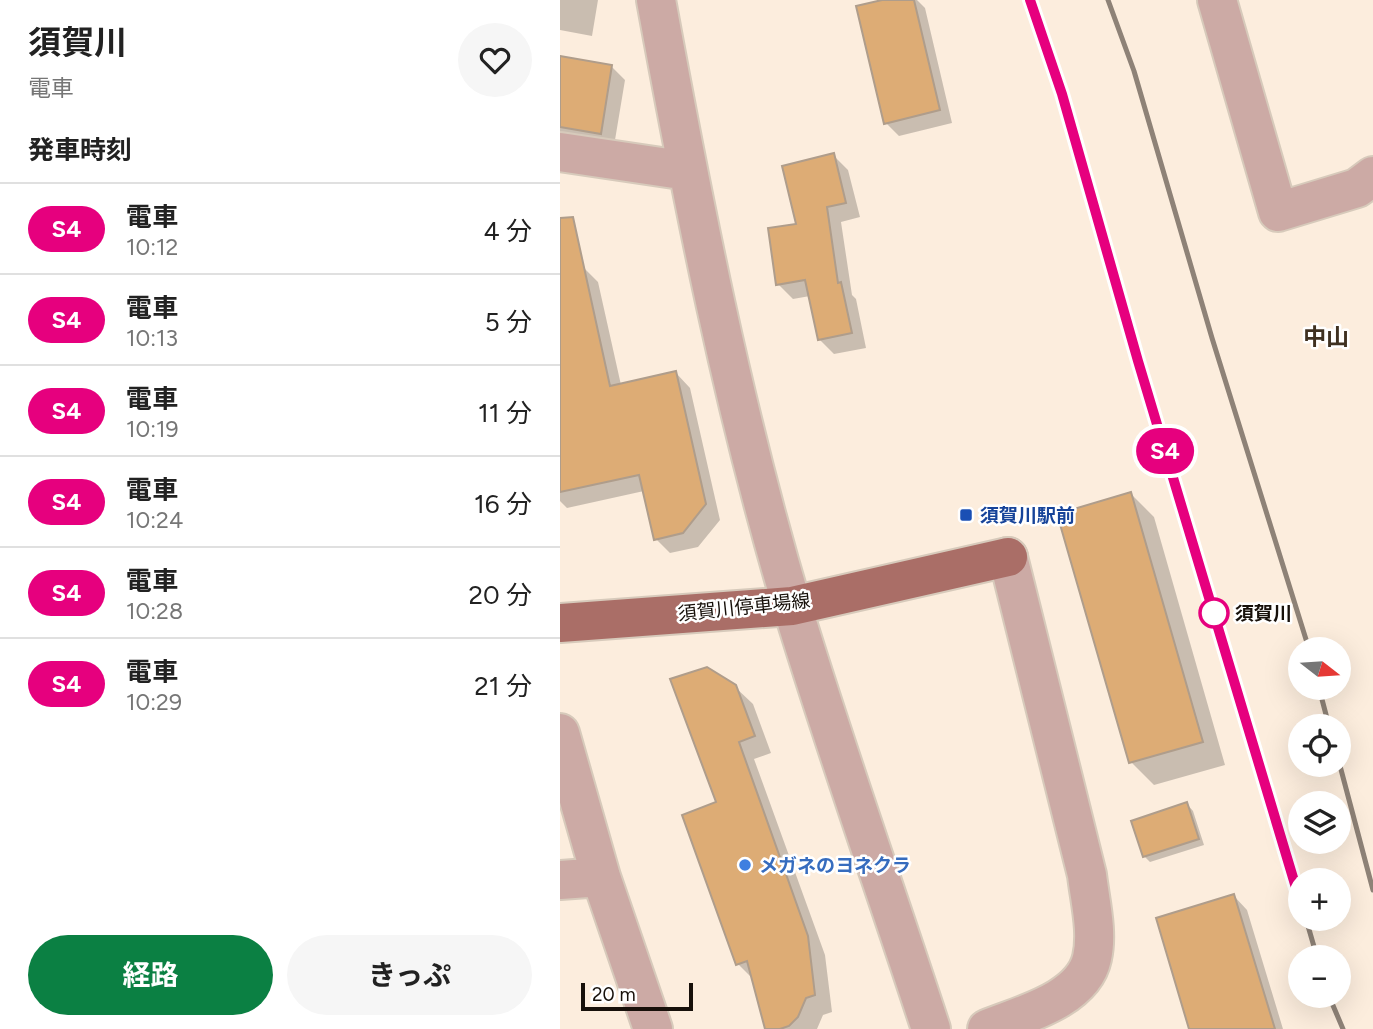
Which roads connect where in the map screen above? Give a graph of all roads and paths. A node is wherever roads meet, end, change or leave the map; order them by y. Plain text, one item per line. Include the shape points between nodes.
1 (656, 0) edge
2 (1217, 0) edge
3 (560, 152) edge
4 (688, 171) junction
5 (1373, 176) edge
6 (1008, 556) joint
7 (792, 606) junction
8 (560, 623) edge
9 (560, 733) edge
10 (601, 877) junction
11 (560, 880) edge
12 (653, 1029) edge
13 (931, 1029) edge
14 (987, 1029) edge

1 - 4 street
2 - 5 street via 1278,212 1357,188
3 - 4 street
4 - 7 street via 734,382
6 - 7 main road, 須賀川停車場線
6 - 14 street via 1087,875 1092,958 1084,977 1062,996
7 - 8 main road, 須賀川停車場線
7 - 13 street
9 - 10 street
10 - 11 street
10 - 12 street

